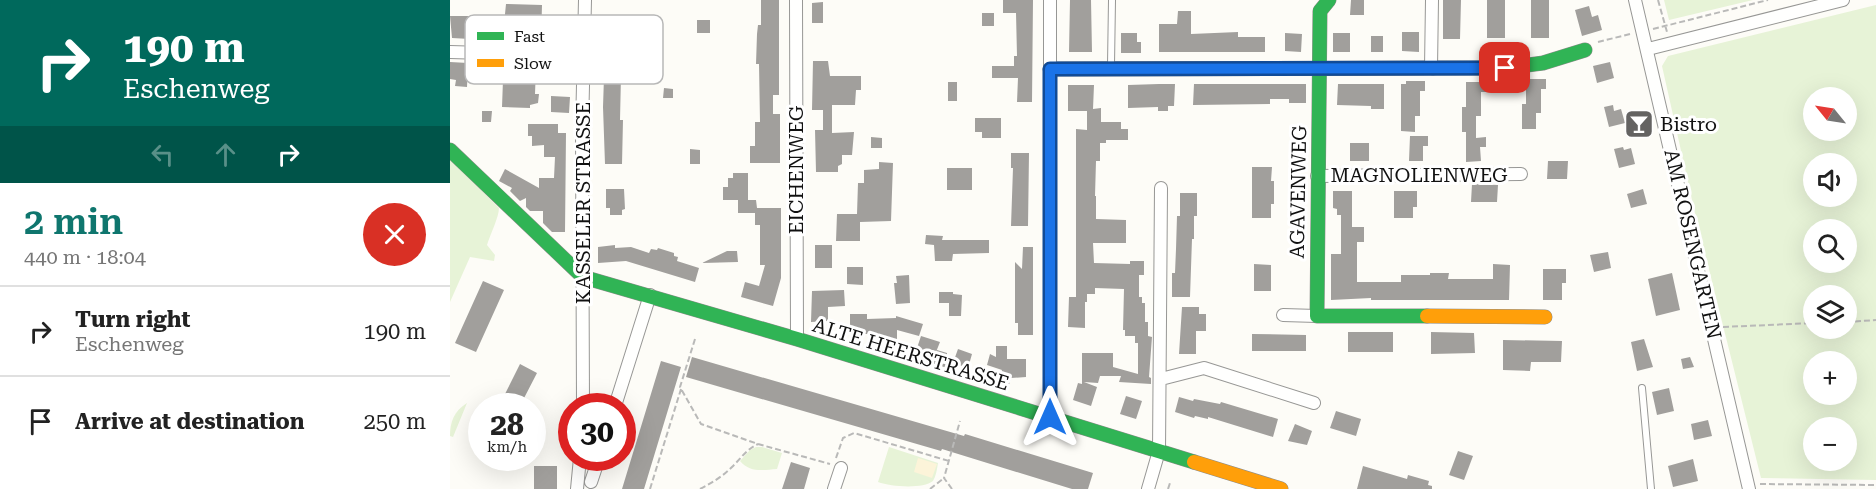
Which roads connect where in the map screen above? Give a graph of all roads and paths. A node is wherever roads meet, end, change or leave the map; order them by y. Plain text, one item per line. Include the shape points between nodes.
1 (585, 0) edge
2 (796, 0) edge
3 (1050, 0) edge
4 (1112, 0) edge
5 (1432, 0) edge
6 (1635, 0) edge
7 (1658, 0) edge
8 (1768, 0) edge
9 (1844, 0) edge
10 (1320, 4) edge
11 (585, 15) edge
12 (1665, 26) junction
13 (1643, 31) junction
14 (1670, 43) junction
15 (1648, 49) junction
16 (1585, 50) joint
17 (450, 52) edge
18 (465, 53) edge
19 (1320, 68) junction
20 (1431, 68) junction
21 (1050, 69) junction
22 (1112, 69) junction
23 (583, 84) edge
24 (450, 150) edge
25 (1521, 174) dead end
26 (1317, 176) junction
27 (1161, 188) dead end
28 (583, 277) junction
29 (650, 295) junction
30 (1283, 315) dead end
31 (1317, 316) junction
32 (1545, 318) dead end
33 (1876, 320) edge
34 (1857, 321) edge
35 (1803, 323) edge
36 (1712, 327) junction
37 (695, 339) dead end
38 (797, 339) junction
39 (1161, 379) junction
40 (681, 388) junction
41 (1642, 388) dead end
42 (583, 393) edge
43 (619, 393) edge
44 (1314, 403) dead end
45 (1050, 417) junction
46 (960, 421) dead end
47 (758, 444) junction
48 (1159, 451) junction
49 (949, 461) junction
50 (841, 468) dead end
51 (579, 471) edge
52 (595, 471) edge
53 (944, 478) junction
54 (591, 482) dead end
55 (1170, 483) dead end
56 (1876, 485) edge
57 (1748, 486) edge
58 (577, 489) edge
59 (650, 489) edge
60 (700, 489) edge
61 (834, 489) edge
62 (930, 489) edge
63 (952, 489) edge
64 (1148, 489) edge
65 (1168, 489) edge
66 (1281, 489) edge
67 (1651, 489) edge

1 - 11 street, KASSELER STRASSE
2 - 38 street, EICHENWEG
3 - 21 street
4 - 22 lane
5 - 20 street
6 - 13 street, AM ROSENGARTEN
7 - 12 path
8 - 12 path
9 - 14 street
10 - 19 street, AGAVENWEG
12 - 13 path
12 - 14 path
13 - 15 street, AM ROSENGARTEN
13 - 16 path via 1586,45
14 - 15 street
15 - 36 street, AM ROSENGARTEN
16 - 20 street via 1543,63 1505,68
17 - 18 street
19 - 20 street
19 - 22 street
19 - 26 street, AGAVENWEG
21 - 22 street
21 - 45 street
23 - 28 street, KASSELER STRASSE
24 - 28 street, ALTE HEERSTRASSE
25 - 26 street, MAGNOLIENWEG
26 - 31 street, AGAVENWEG
27 - 39 street
28 - 29 street, ALTE HEERSTRASSE
28 - 42 street, KASSELER STRASSE
29 - 38 street, ALTE HEERSTRASSE
29 - 43 street
30 - 31 street
31 - 32 street
33 - 34 path
35 - 36 path
36 - 57 street, AM ROSENGARTEN
37 - 40 path
38 - 45 street, ALTE HEERSTRASSE
39 - 44 street via 1204,368
39 - 48 street
40 - 47 path via 701,424
40 - 59 path
41 - 67 lane
45 - 48 street, ALTE HEERSTRASSE
46 - 49 path
47 - 49 path via 833,465 843,438 854,433
47 - 60 path
48 - 64 street
48 - 66 street, ALTE HEERSTRASSE
49 - 53 path
50 - 61 street
51 - 58 street
52 - 54 street
53 - 62 path
53 - 63 path
55 - 65 path
56 - 57 path

